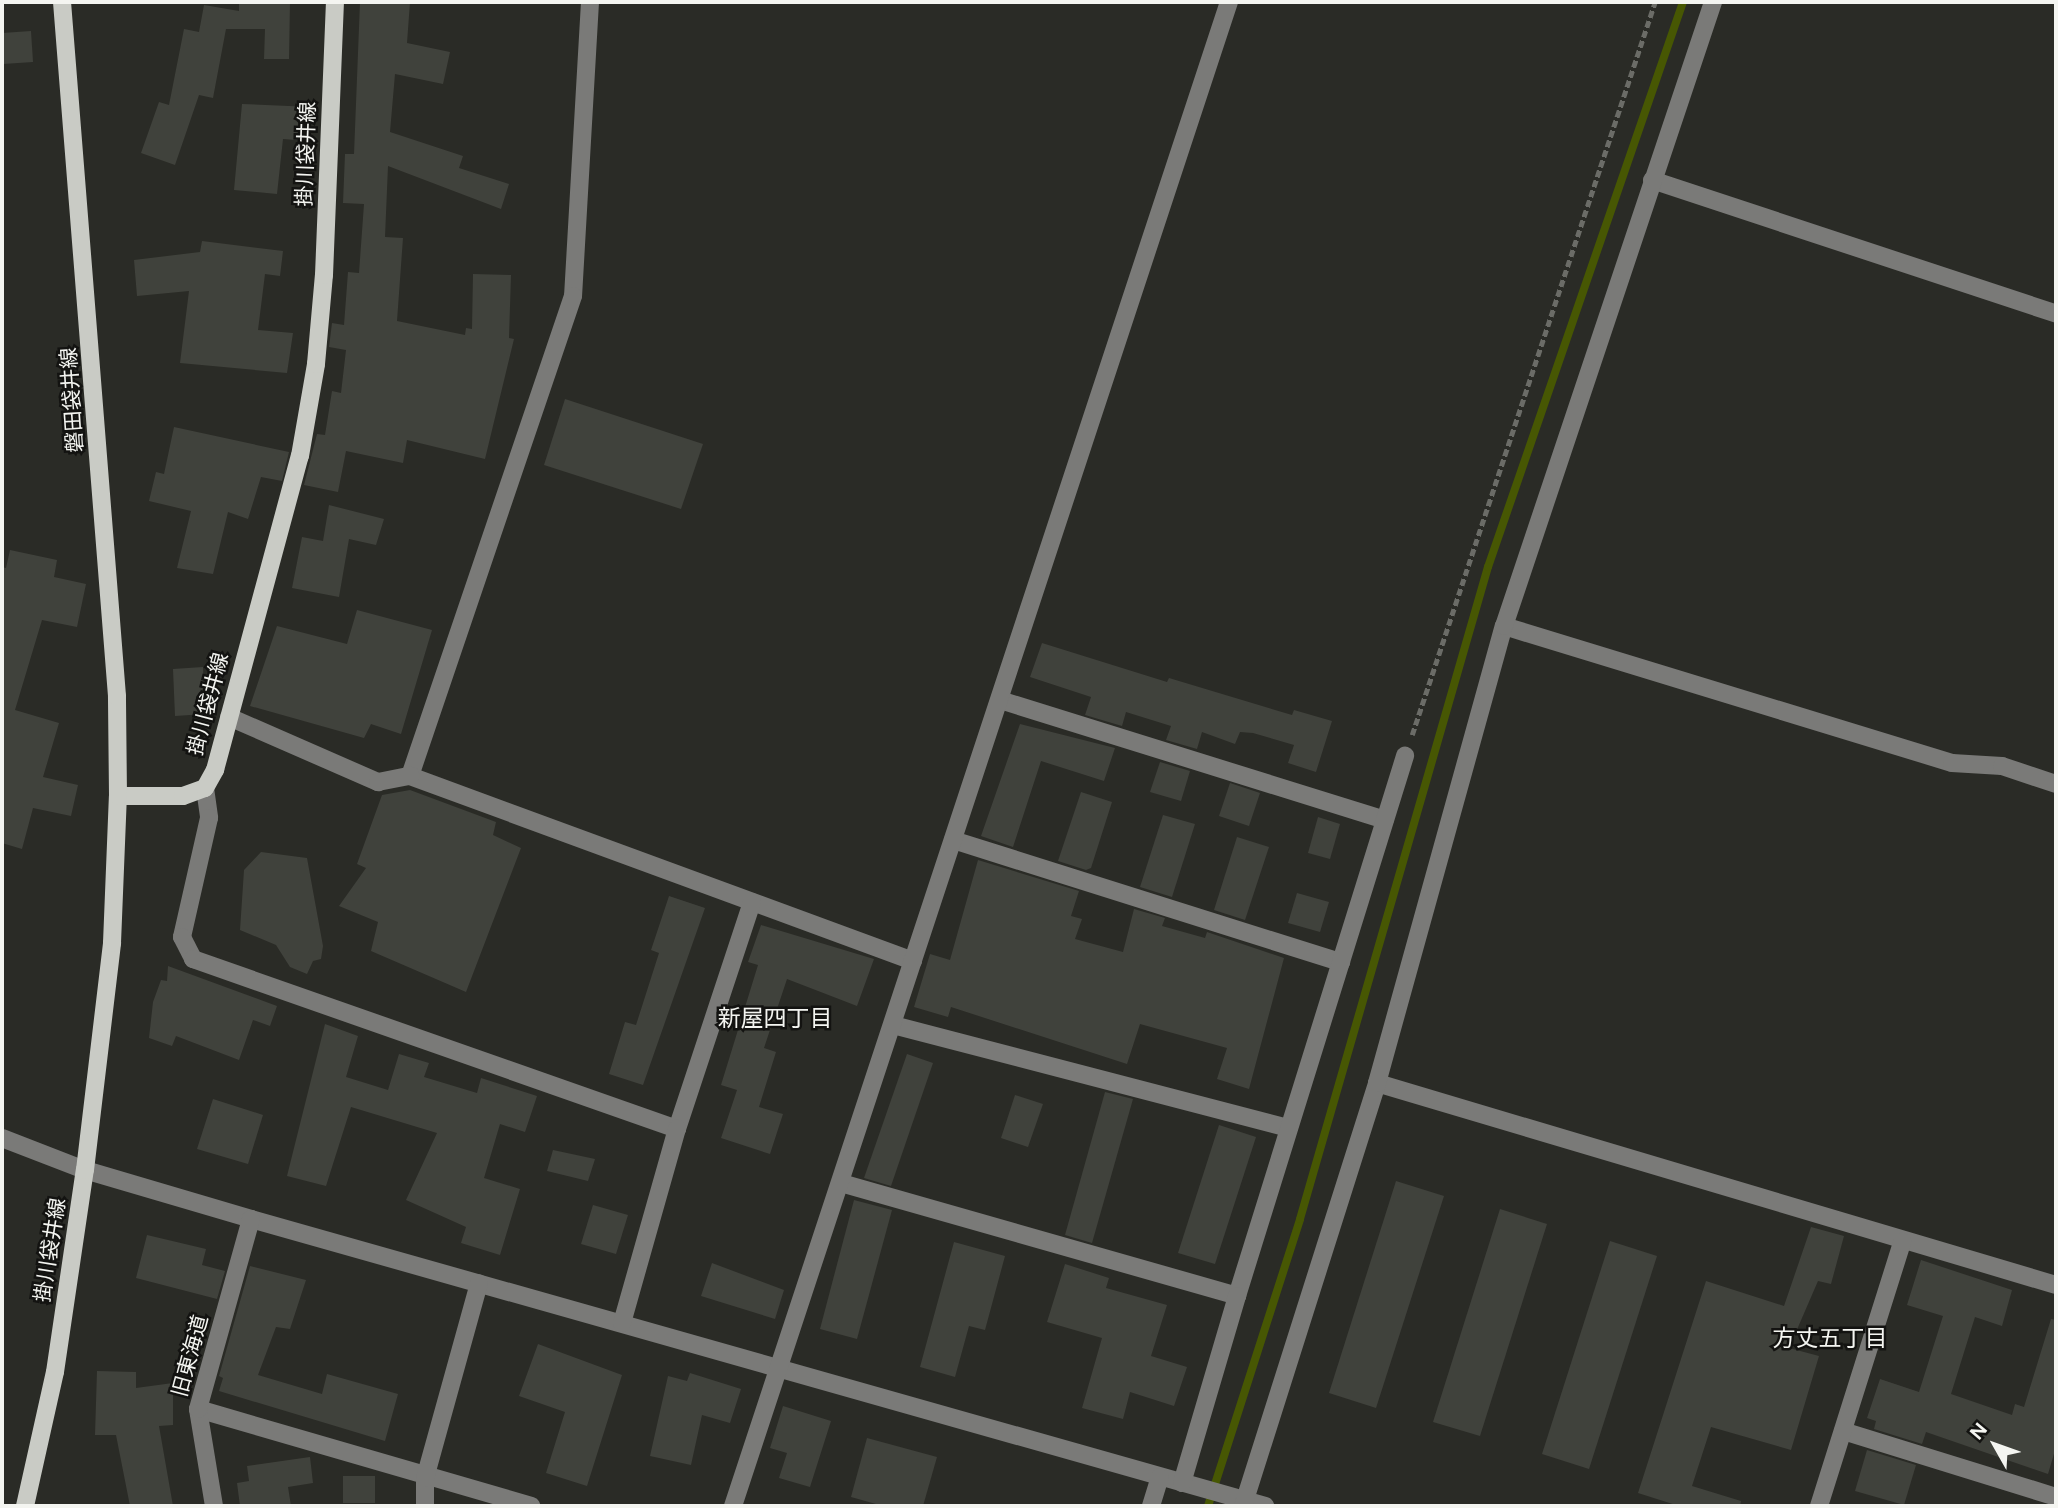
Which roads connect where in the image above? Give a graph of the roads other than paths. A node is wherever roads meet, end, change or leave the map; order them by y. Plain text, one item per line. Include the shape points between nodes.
1 (62, 2) edge
2 (335, 2) edge
3 (590, 2) edge
4 (1229, 2) edge
5 (1713, 2) edge
6 (1652, 180) junction
7 (2056, 314) edge
8 (1504, 626) junction
9 (1000, 700) junction
10 (229, 717) junction
11 (1405, 756) road end
12 (410, 776) junction
13 (2056, 784) edge
14 (205, 788) junction
15 (118, 796) junction
16 (1385, 820) junction
17 (953, 840) junction
18 (752, 902) junction
19 (914, 961) junction
20 (1341, 962) junction
21 (892, 1025) junction
22 (1377, 1083) junction
23 (1289, 1128) junction
24 (677, 1129) junction
25 (2, 1138) edge
26 (85, 1170) junction
27 (841, 1183) junction
28 (251, 1219) junction
29 (1902, 1242) junction
30 (479, 1283) junction
31 (2056, 1285) edge
32 (1237, 1296) junction
33 (622, 1323) junction
34 (779, 1367) junction
35 (198, 1409) junction
36 (1843, 1431) junction
37 (1160, 1477) junction
38 (425, 1478) junction
39 (1187, 1485) junction
40 (2056, 1497) edge
41 (1240, 1502) edge
42 (25, 1506) edge
43 (215, 1506) edge
44 (425, 1506) edge
45 (531, 1506) edge
46 (733, 1506) edge
47 (1151, 1506) edge
48 (1265, 1506) edge
49 (1819, 1506) edge

1 - 15 main road, 磐田袋井線 via 117,696
2 - 10 main road, 掛川袋井線 via 316,364 300,456
3 - 12 street via 573,296
4 - 9 street
5 - 6 street
6 - 7 street
6 - 8 street
8 - 13 street via 1952,763 2002,766
8 - 22 street
9 - 16 street
9 - 17 street
10 - 12 street via 378,782
10 - 14 main road, 掛川袋井線
11 - 16 street
12 - 18 street
14 - 15 main road, 掛川袋井線 via 183,796
14 - 24 street via 209,818 182,937 193,959
15 - 26 main road, 掛川袋井線 via 112,943
16 - 20 street
17 - 19 street
17 - 20 street
18 - 19 street
18 - 24 street
19 - 21 street
20 - 23 street
21 - 23 street
21 - 27 street
22 - 29 street
22 - 41 street
23 - 32 street
24 - 33 street
25 - 26 street
26 - 28 street
26 - 42 main road, 掛川袋井線 via 55,1372
27 - 32 street
27 - 34 street
28 - 30 street
28 - 35 street, 旧東海道
29 - 31 street
29 - 36 street
30 - 33 street
30 - 38 street
32 - 39 street
33 - 34 street
34 - 37 street
34 - 46 street
35 - 38 street
35 - 43 street, 旧東海道
36 - 40 street
36 - 49 street
37 - 39 street
37 - 47 street
38 - 44 street
38 - 45 street
39 - 41 street
41 - 48 street

